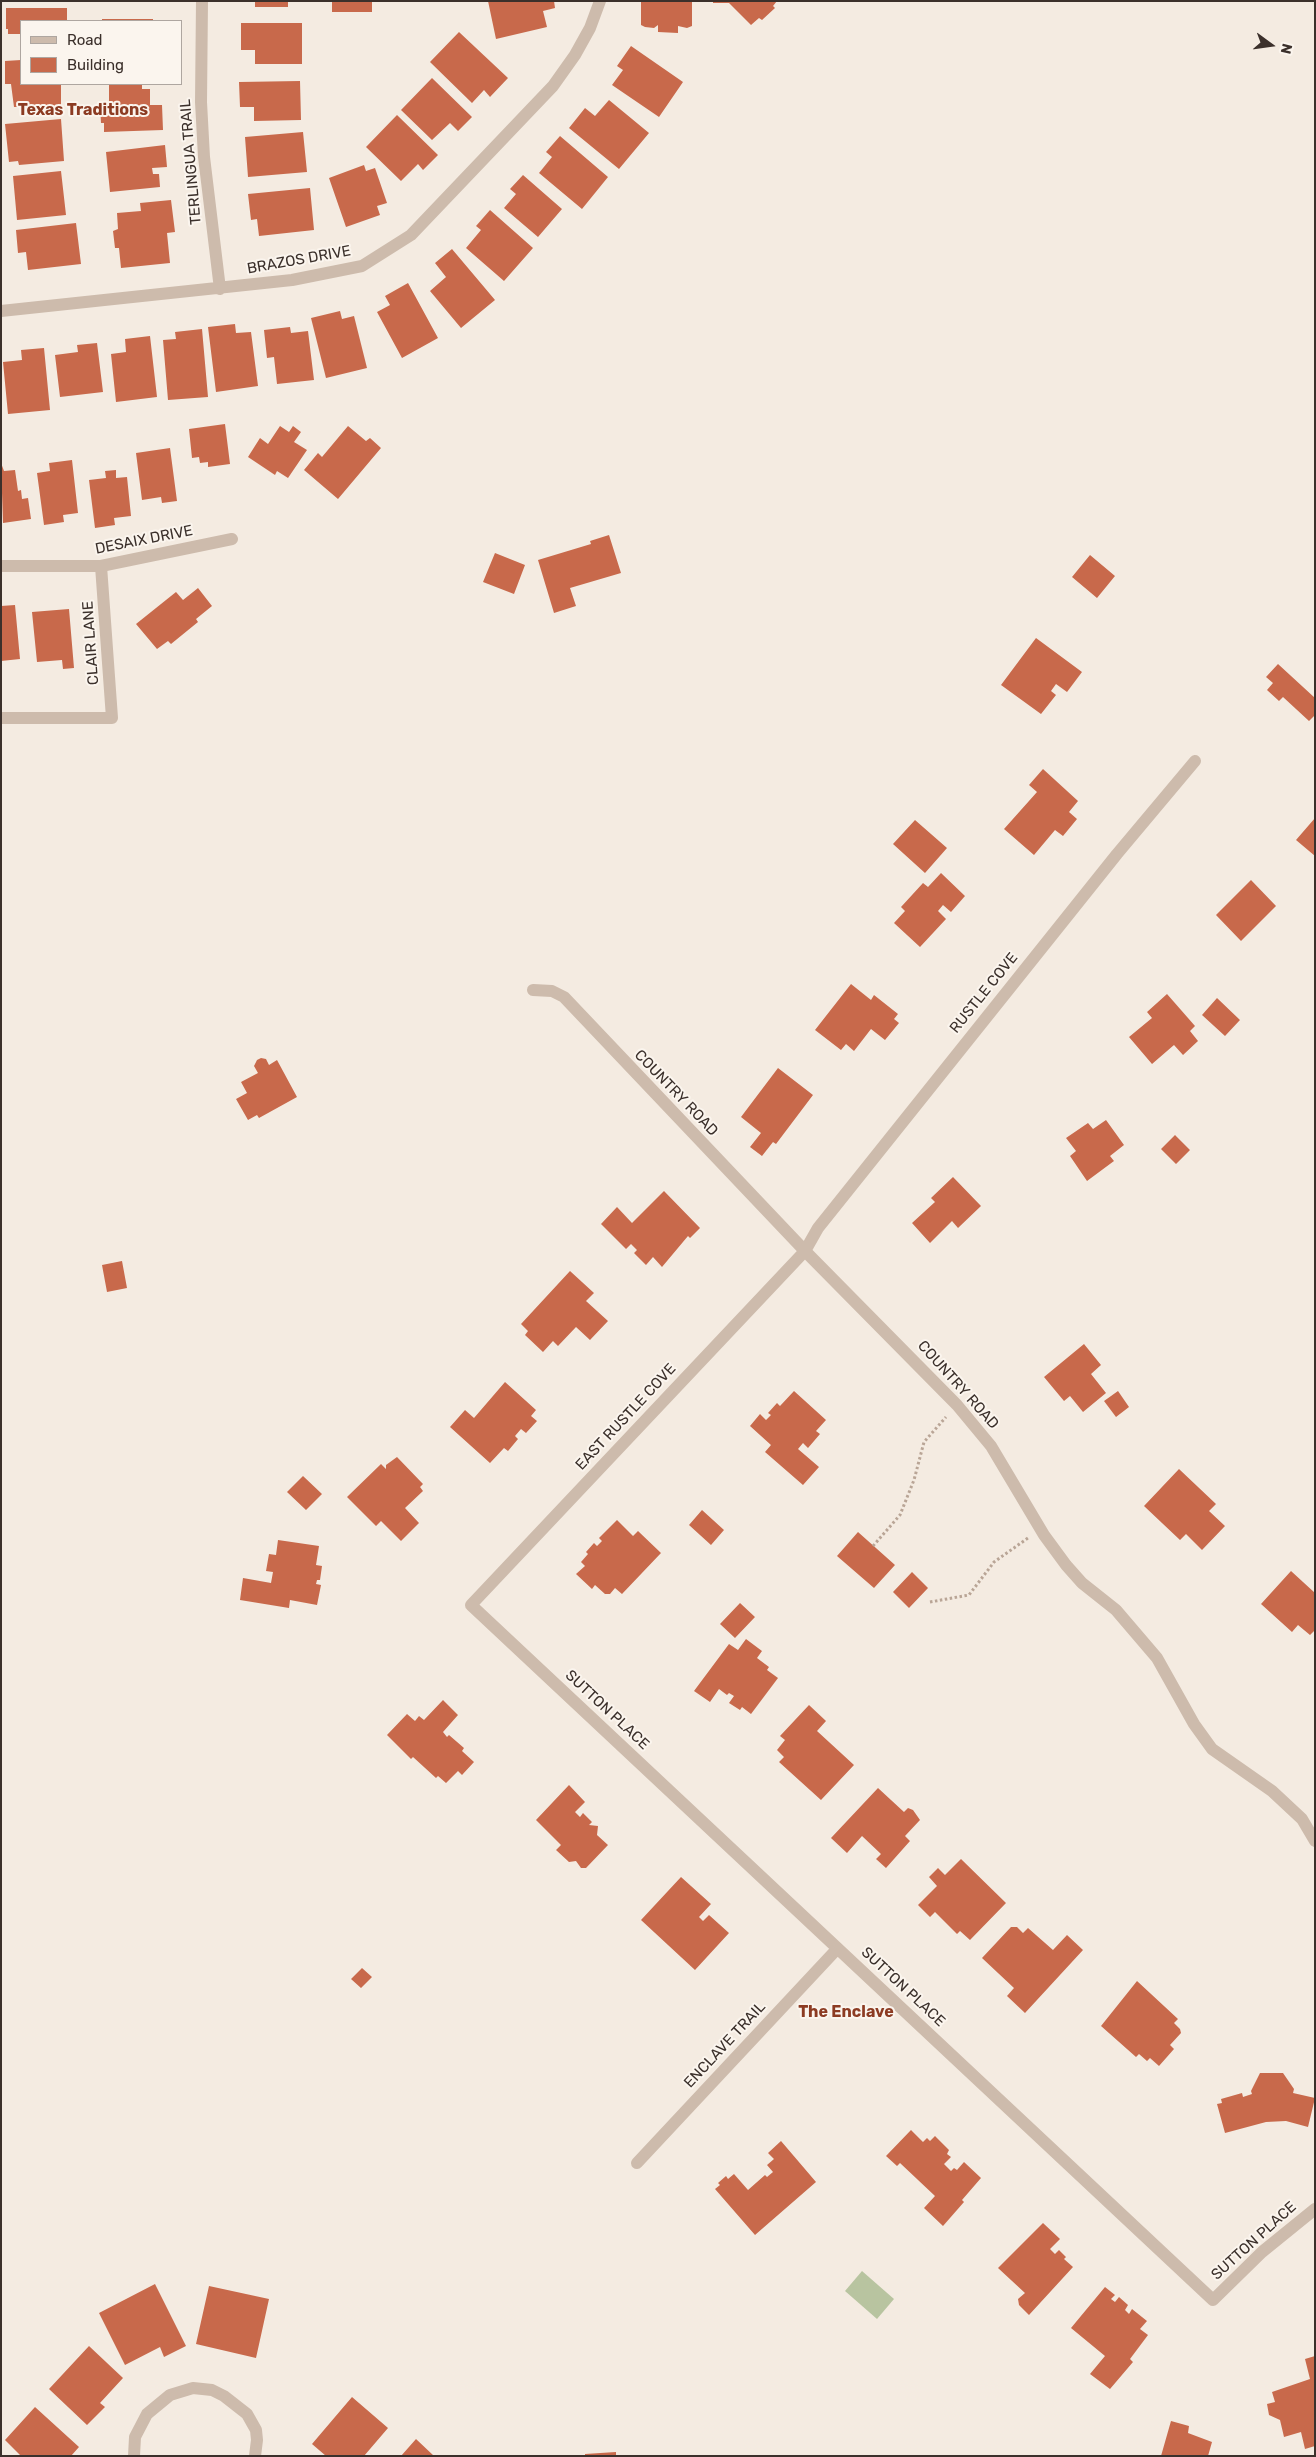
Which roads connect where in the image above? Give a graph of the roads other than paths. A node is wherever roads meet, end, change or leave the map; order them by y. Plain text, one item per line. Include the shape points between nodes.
1 (202, 1) edge
2 (600, 1) edge
3 (220, 289) junction
4 (1, 311) edge
5 (232, 539) dead end
6 (1, 566) edge
7 (101, 566) junction
8 (1, 718) edge
9 (1195, 761) dead end
10 (533, 990) dead end
11 (805, 1251) junction
12 (471, 1605) joint
13 (1315, 1840) edge
14 (837, 1949) junction
15 (637, 2163) dead end
16 (1315, 2209) edge
17 (134, 2456) edge
18 (255, 2456) edge

1 - 3 street, TERLINGUA TRAIL via 203,138
2 - 3 street, BRAZOS DRIVE via 590,28 553,86 411,234 362,266 292,280
3 - 4 street, BRAZOS DRIVE
5 - 7 street, DESAIX DRIVE
6 - 7 street, DESAIX DRIVE
7 - 8 street, CLAIR LANE via 112,718
9 - 11 street, RUSTLE COVE via 824,1220
10 - 11 street, COUNTRY ROAD via 552,990 564,997
11 - 12 street, EAST RUSTLE COVE
11 - 13 street, COUNTRY ROAD via 956,1405 991,1446 1040,1528 1082,1583 1116,1610 1157,1658 1194,1724 1212,1748 1272,1791 1302,1819
12 - 14 street, SUTTON PLACE
14 - 15 street, ENCLAVE TRAIL
14 - 16 street, SUTTON PLACE via 1213,2300 1262,2252
17 - 18 street via 136,2437 147,2414 170,2395 194,2388 212,2390 247,2414 256,2430

